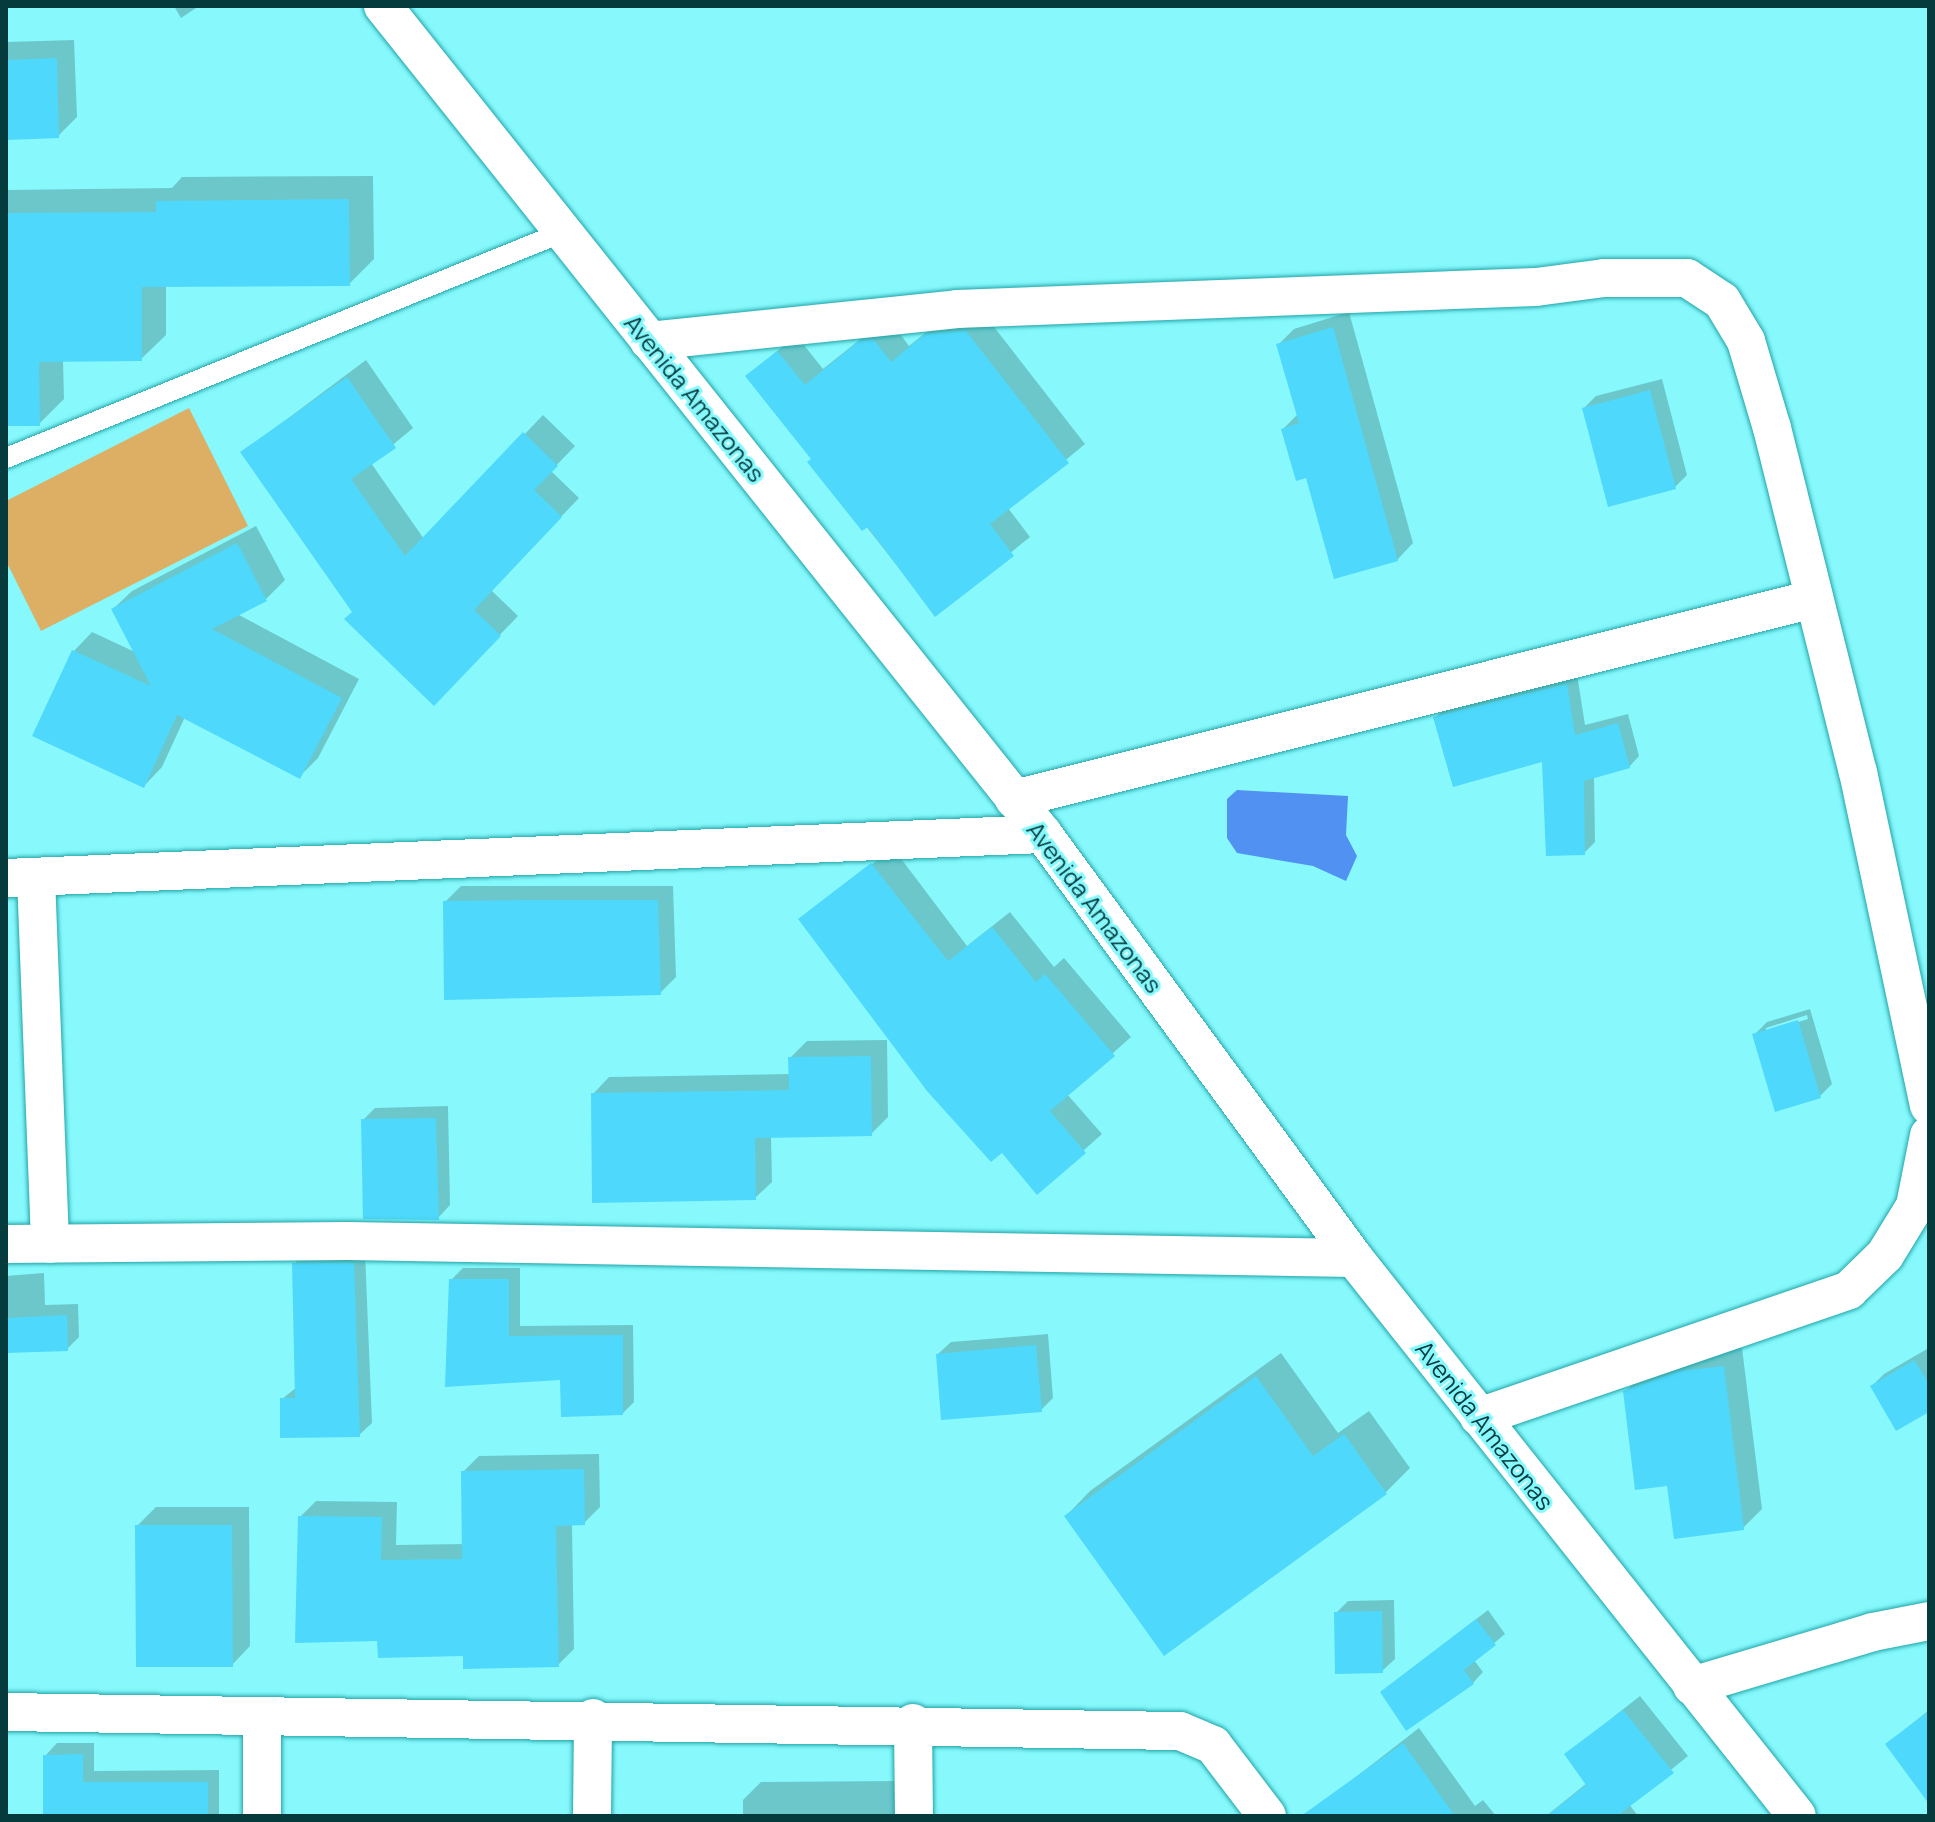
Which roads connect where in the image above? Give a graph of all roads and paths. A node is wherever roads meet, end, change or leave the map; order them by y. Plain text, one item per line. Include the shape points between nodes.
1 (383, 6) edge
2 (563, 232) junction
3 (649, 341) junction
4 (6, 458) edge
5 (1814, 599) junction
6 (1014, 799) junction
7 (1043, 834) junction
8 (21, 878) edge
9 (1929, 1106) edge
10 (1929, 1135) edge
11 (6, 1244) edge
12 (50, 1244) junction
13 (1354, 1258) junction
14 (1479, 1417) junction
15 (1929, 1621) edge
16 (1692, 1686) junction
17 (6, 1712) edge
18 (262, 1718) junction
19 (593, 1718) junction
20 (913, 1723) junction
21 (262, 1816) edge
22 (592, 1816) edge
23 (914, 1816) edge
24 (1267, 1816) edge
25 (1797, 1816) edge

1 - 2 street, Avenida Amazonas
2 - 3 street, Avenida Amazonas
2 - 4 lane
3 - 5 street via 957,309 1687,278 1722,301 1746,341
3 - 6 street, Avenida Amazonas
5 - 6 street
5 - 9 street via 1858,772
6 - 7 street, Avenida Amazonas
7 - 8 street
7 - 13 street, Avenida Amazonas
8 - 12 street
10 - 14 street via 1915,1206 1885,1255 1849,1290
11 - 12 street
12 - 13 street via 347,1241
13 - 14 street, Avenida Amazonas
14 - 16 street, Avenida Amazonas
15 - 16 street via 1873,1632
16 - 25 street, Avenida Amazonas
17 - 18 street
18 - 19 street
18 - 21 street
19 - 20 street
19 - 22 street
20 - 23 street
20 - 24 street via 1180,1731 1213,1745

